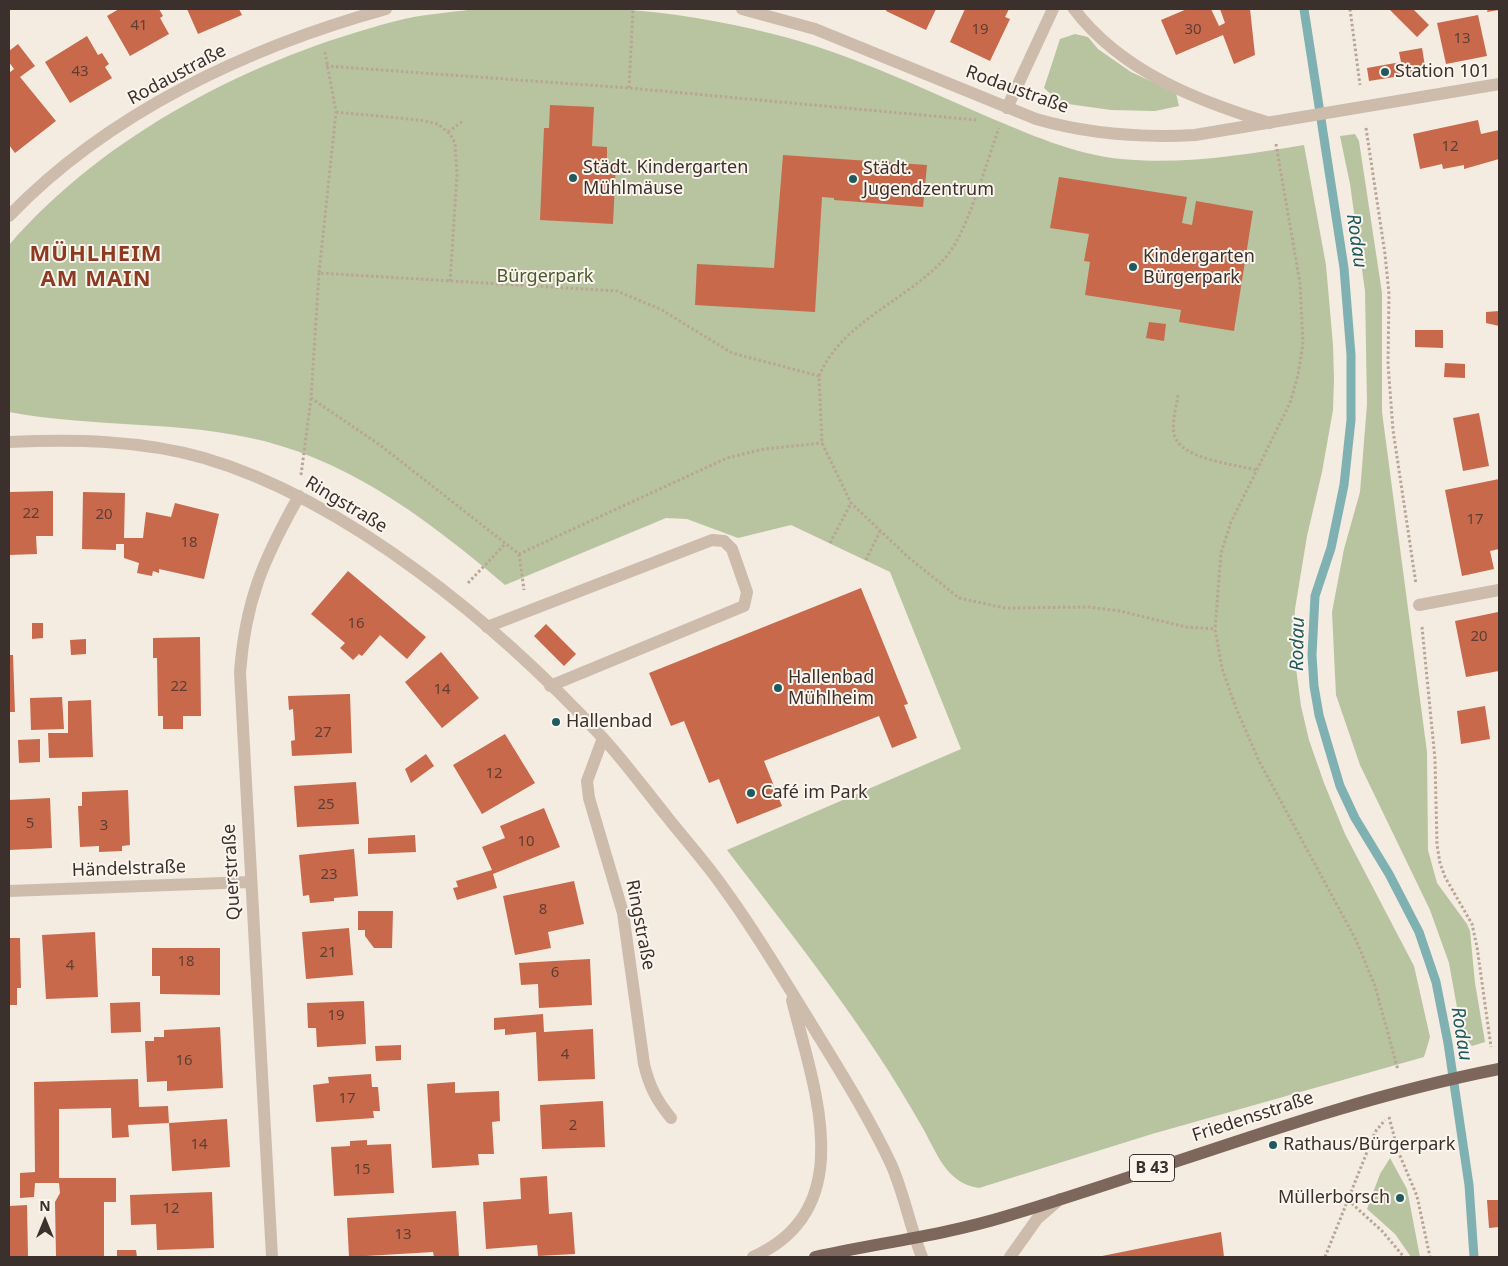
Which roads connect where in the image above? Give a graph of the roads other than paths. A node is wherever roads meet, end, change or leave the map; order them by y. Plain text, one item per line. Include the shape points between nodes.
1 (386, 9) edge
2 (742, 9) edge
3 (1053, 9) edge
4 (1074, 9) edge
5 (344, 15) edge
6 (1499, 84) edge
7 (1007, 108) junction
8 (1272, 123) junction
9 (9, 216) edge
10 (9, 442) edge
11 (298, 496) junction
12 (1499, 590) edge
13 (1419, 605) dead end
14 (487, 627) junction
15 (550, 686) junction
16 (603, 738) junction
17 (250, 882) junction
18 (9, 891) edge
19 (789, 986) junction
20 (1499, 1069) edge
21 (671, 1118) dead end
22 (1060, 1199) junction
23 (914, 1238) junction
24 (272, 1257) edge
25 (753, 1257) edge
26 (815, 1257) edge
27 (922, 1257) edge
28 (1010, 1257) edge

1 - 5 street, Rodaustraße
2 - 7 street, Rodaustraße via 815,29
3 - 7 street
4 - 8 street via 1106,44 1168,84 1198,99
5 - 9 street, Rodaustraße via 318,30 228,67 144,110 66,164
6 - 8 street, Rodaustraße
7 - 8 street, Rodaustraße via 1064,127 1130,136 1195,135
10 - 11 street, Ringstraße via 138,445 203,458
11 - 14 street, Ringstraße via 398,557
11 - 17 street, Querstraße via 260,570 242,648 240,673
12 - 13 street
14 - 15 street, Ringstraße
14 - 15 street via 712,540 724,541 732,549 747,592 744,606
15 - 16 street, Ringstraße
16 - 19 street, Ringstraße via 723,886
16 - 21 street, Ringstraße via 587,780 588,798 623,913 646,1074 656,1099
17 - 18 street, Händelstraße
17 - 24 street, Querstraße
19 - 23 street, Ringstraße via 882,1146 893,1169
19 - 25 street, Ringstraße via 820,1122 822,1171 814,1198 799,1223 779,1243
20 - 22 main road, Friedensstraße / B 43 via 1430,1083 1265,1131
22 - 23 main road, Friedensstraße / B 43 via 1007,1217
22 - 28 street via 1037,1219
23 - 26 main road, Friedensstraße / B 43
23 - 27 street, Ringstraße

